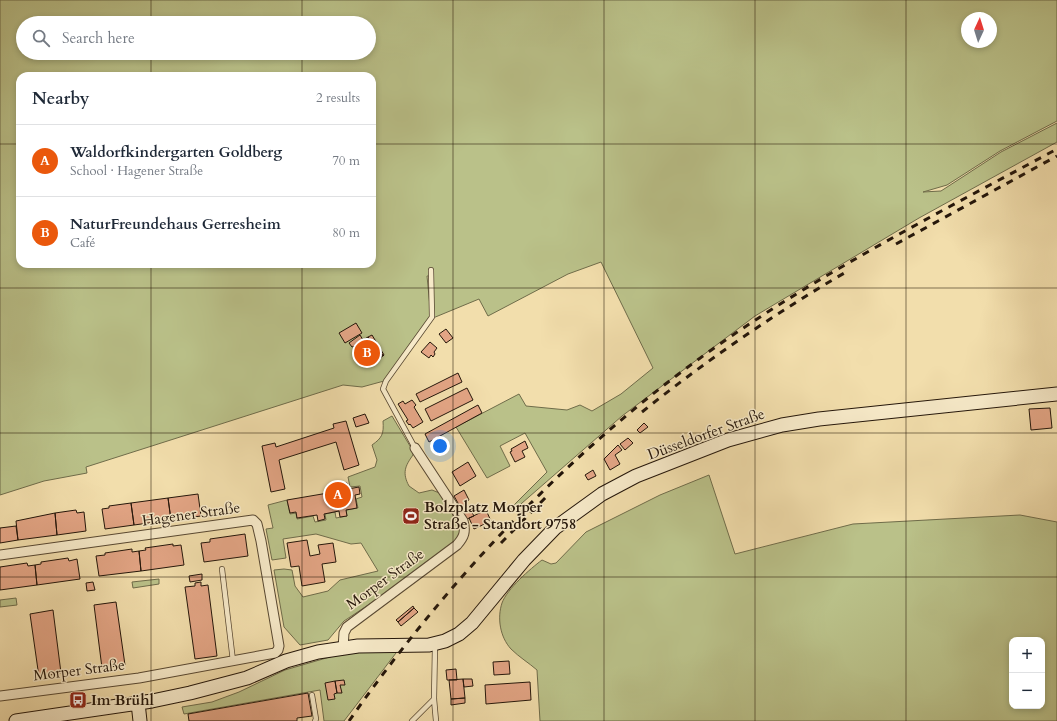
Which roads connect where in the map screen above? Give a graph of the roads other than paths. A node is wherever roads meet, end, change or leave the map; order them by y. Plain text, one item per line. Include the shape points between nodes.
1 (431, 270) dead end
2 (1057, 394) edge
3 (417, 453) joint
4 (0, 555) edge
5 (222, 569) dead end
6 (436, 644) junction
7 (343, 648) junction
8 (278, 650) joint
9 (233, 661) junction
10 (0, 696) edge
11 (312, 696) dead end
12 (434, 699) junction
13 (138, 704) junction
14 (16, 721) edge
15 (140, 721) edge
16 (315, 721) edge
17 (412, 721) edge
18 (436, 721) edge

1 - 3 lane, Morper Straße via 432,317 386,380 383,389
2 - 6 main road, Düsseldorfer Straße via 782,425 728,440 649,471 602,494 560,524 524,560 472,623 452,638
3 - 7 street, Morper Straße via 463,521 464,537 457,545 346,627
4 - 8 street, Hagener Straße via 253,520 257,524 261,541
5 - 9 lane
6 - 7 main road
6 - 12 lane
7 - 13 main road via 298,657 229,684
8 - 9 street, Morper Straße via 275,653
9 - 10 street, Morper Straße via 118,681
11 - 16 lane
12 - 17 lane
12 - 18 lane
13 - 14 main road
13 - 15 main road

